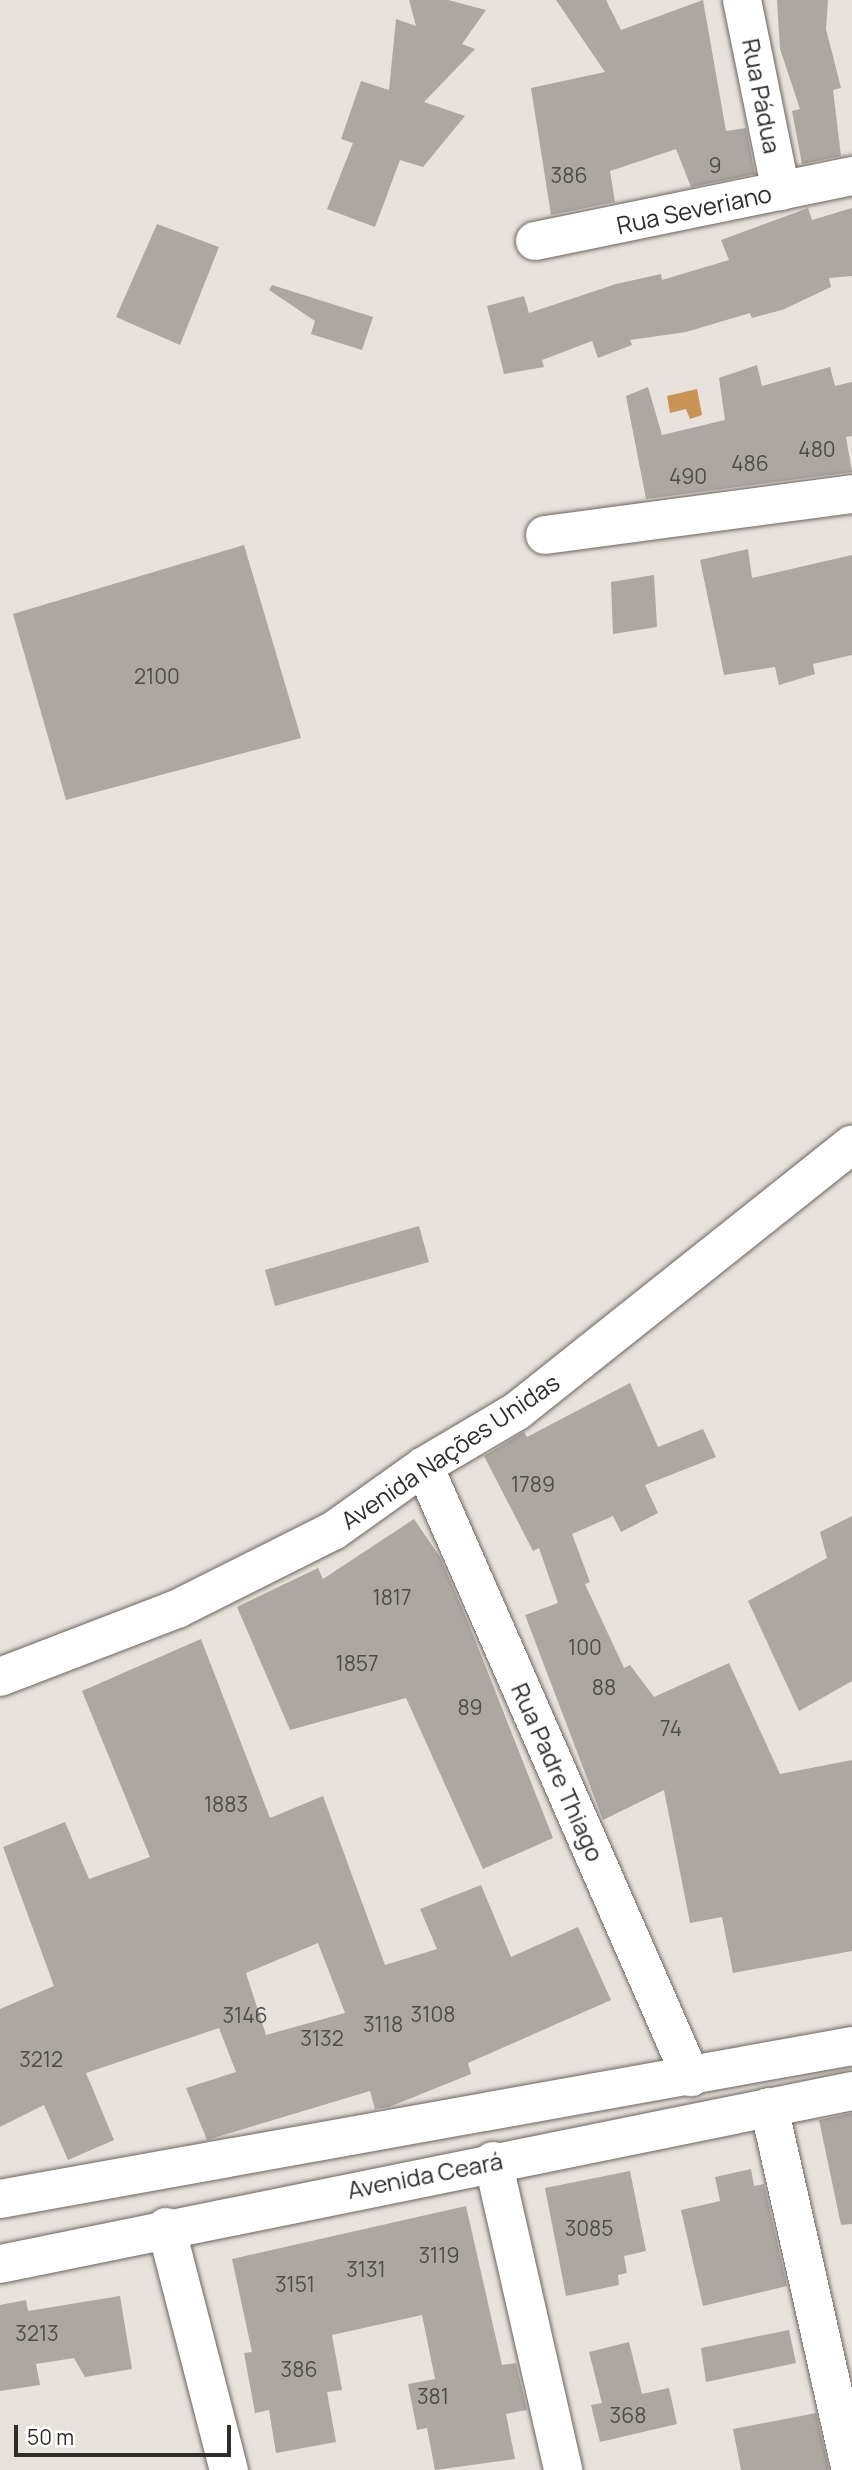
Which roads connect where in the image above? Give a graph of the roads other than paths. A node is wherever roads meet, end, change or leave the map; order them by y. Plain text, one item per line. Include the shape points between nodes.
1 (742, 0) edge
2 (852, 176) edge
3 (781, 191) junction
4 (535, 241) dead end
5 (852, 494) edge
6 (545, 535) dead end
7 (852, 1145) edge
8 (424, 1466) junction
9 (0, 1677) edge
10 (852, 2046) edge
11 (691, 2077) junction
12 (852, 2091) edge
13 (769, 2107) junction
14 (493, 2161) junction
15 (0, 2199) edge
16 (166, 2227) junction
17 (0, 2264) edge
18 (229, 2470) edge
19 (563, 2470) edge
20 (851, 2470) edge

1 - 3 street, Rua Pádua
2 - 3 street, Rua Severiano
3 - 4 street, Rua Severiano
5 - 6 street
7 - 8 street, Avenida Nações Unidas via 517,1411
8 - 9 street, Avenida Nações Unidas via 302,1549 177,1609
8 - 11 street, Rua Padre Thiago
10 - 11 street, Avenida Ceará
11 - 15 street, Avenida Ceará
12 - 13 street, Avenida Ceará
13 - 14 street, Avenida Ceará
13 - 20 street
14 - 16 street, Avenida Ceará
14 - 19 street
16 - 17 street, Avenida Ceará
16 - 18 street

